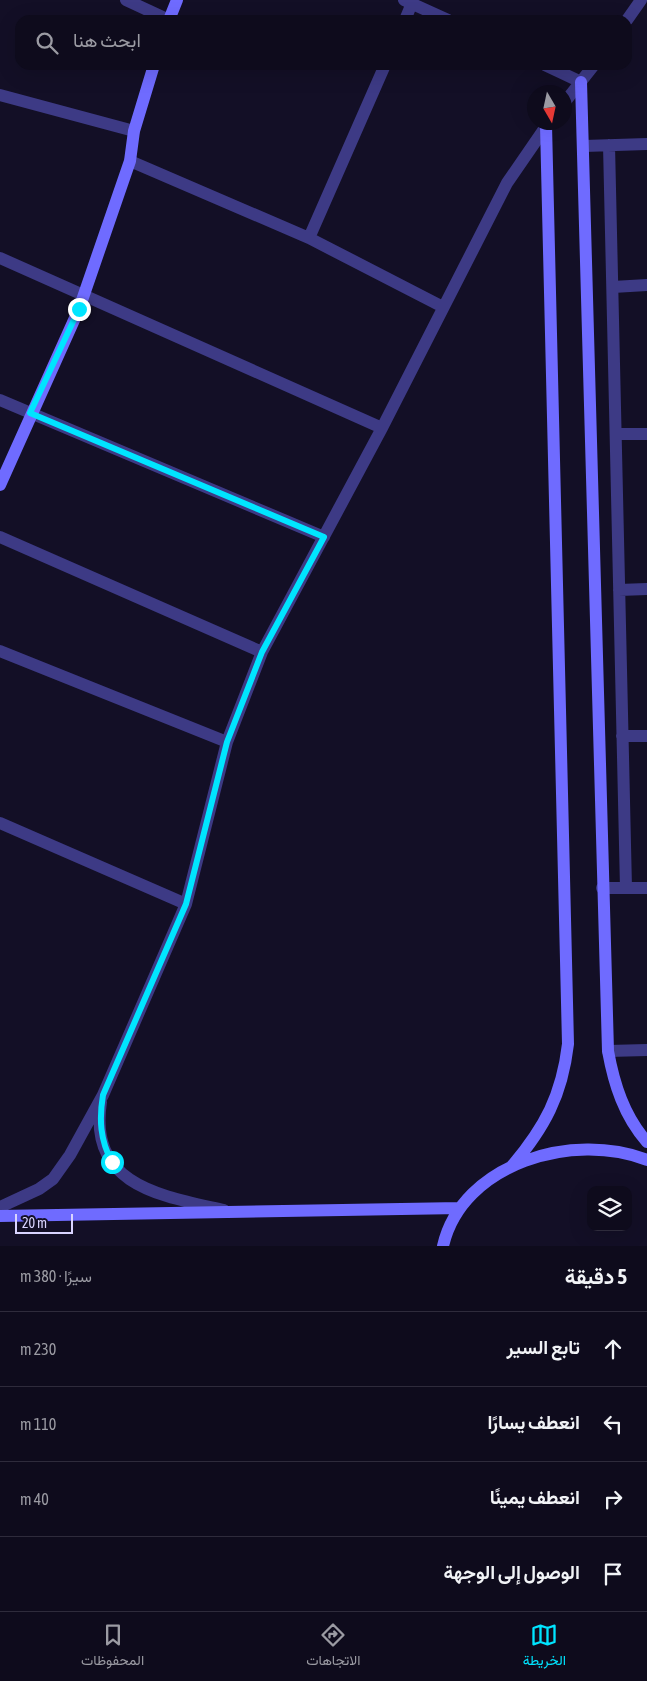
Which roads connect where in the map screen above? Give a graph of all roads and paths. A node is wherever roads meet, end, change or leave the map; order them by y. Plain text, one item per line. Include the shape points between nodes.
1 (126, 0) edge
2 (177, 0) edge
3 (408, 2) edge
4 (641, 6) edge
5 (158, 15) edge
6 (171, 15) edge
7 (406, 15) edge
8 (437, 15) edge
9 (632, 15) edge
10 (152, 70) edge
11 (383, 70) edge
12 (556, 70) edge
13 (590, 70) edge
14 (581, 82) junction
15 (572, 93) edge
16 (0, 96) edge
17 (543, 130) edge
18 (547, 130) edge
19 (134, 131) junction
20 (647, 144) edge
21 (609, 145) junction
22 (584, 146) junction
23 (130, 161) junction
24 (309, 238) junction
25 (0, 258) edge
26 (647, 285) edge
27 (613, 287) junction
28 (84, 294) junction
29 (443, 307) junction
30 (0, 400) edge
31 (30, 413) junction
32 (382, 428) junction
33 (616, 434) junction
34 (647, 434) edge
35 (0, 485) edge
36 (0, 537) edge
37 (324, 537) junction
38 (647, 589) edge
39 (619, 590) junction
40 (0, 651) edge
41 (262, 652) junction
42 (622, 736) junction
43 (647, 736) edge
44 (227, 742) junction
45 (0, 823) edge
46 (602, 888) junction
47 (626, 888) junction
48 (647, 888) edge
49 (186, 904) junction
50 (647, 1050) edge
51 (608, 1051) junction
52 (103, 1095) junction
53 (647, 1142) edge
54 (647, 1160) edge
55 (512, 1166) junction
56 (0, 1207) edge
57 (460, 1208) junction
58 (234, 1212) junction
59 (0, 1216) edge
60 (443, 1246) edge

1 - 5 street
2 - 6 street
3 - 7 street
3 - 8 street
4 - 9 street
10 - 19 street
11 - 24 street
12 - 14 street
13 - 14 street
14 - 15 street
14 - 22 street
16 - 19 street
17 - 29 street via 508,183
18 - 55 street via 568,1044 560,1088 552,1109
19 - 23 street
20 - 21 street
21 - 22 street
21 - 27 street
22 - 46 street
23 - 24 street
23 - 28 street
24 - 29 street
25 - 28 street
26 - 27 street
27 - 33 street
28 - 31 street
28 - 32 street
29 - 32 street
30 - 31 street
31 - 35 street
31 - 37 street
32 - 37 street
33 - 34 street
33 - 39 street
36 - 41 street
37 - 41 street
38 - 39 street
39 - 42 street
40 - 44 street
41 - 44 street
42 - 43 street
42 - 47 street
44 - 49 street
45 - 49 street
46 - 47 street
46 - 51 street
47 - 48 street
49 - 52 street
50 - 51 street
51 - 53 street via 619,1095
52 - 56 street via 53,1179
52 - 58 street via 100,1116 103,1144 112,1162 126,1178 159,1195
54 - 55 street via 599,1151 562,1152
55 - 57 street via 479,1187
57 - 58 street
57 - 60 street via 447,1230
58 - 59 street

